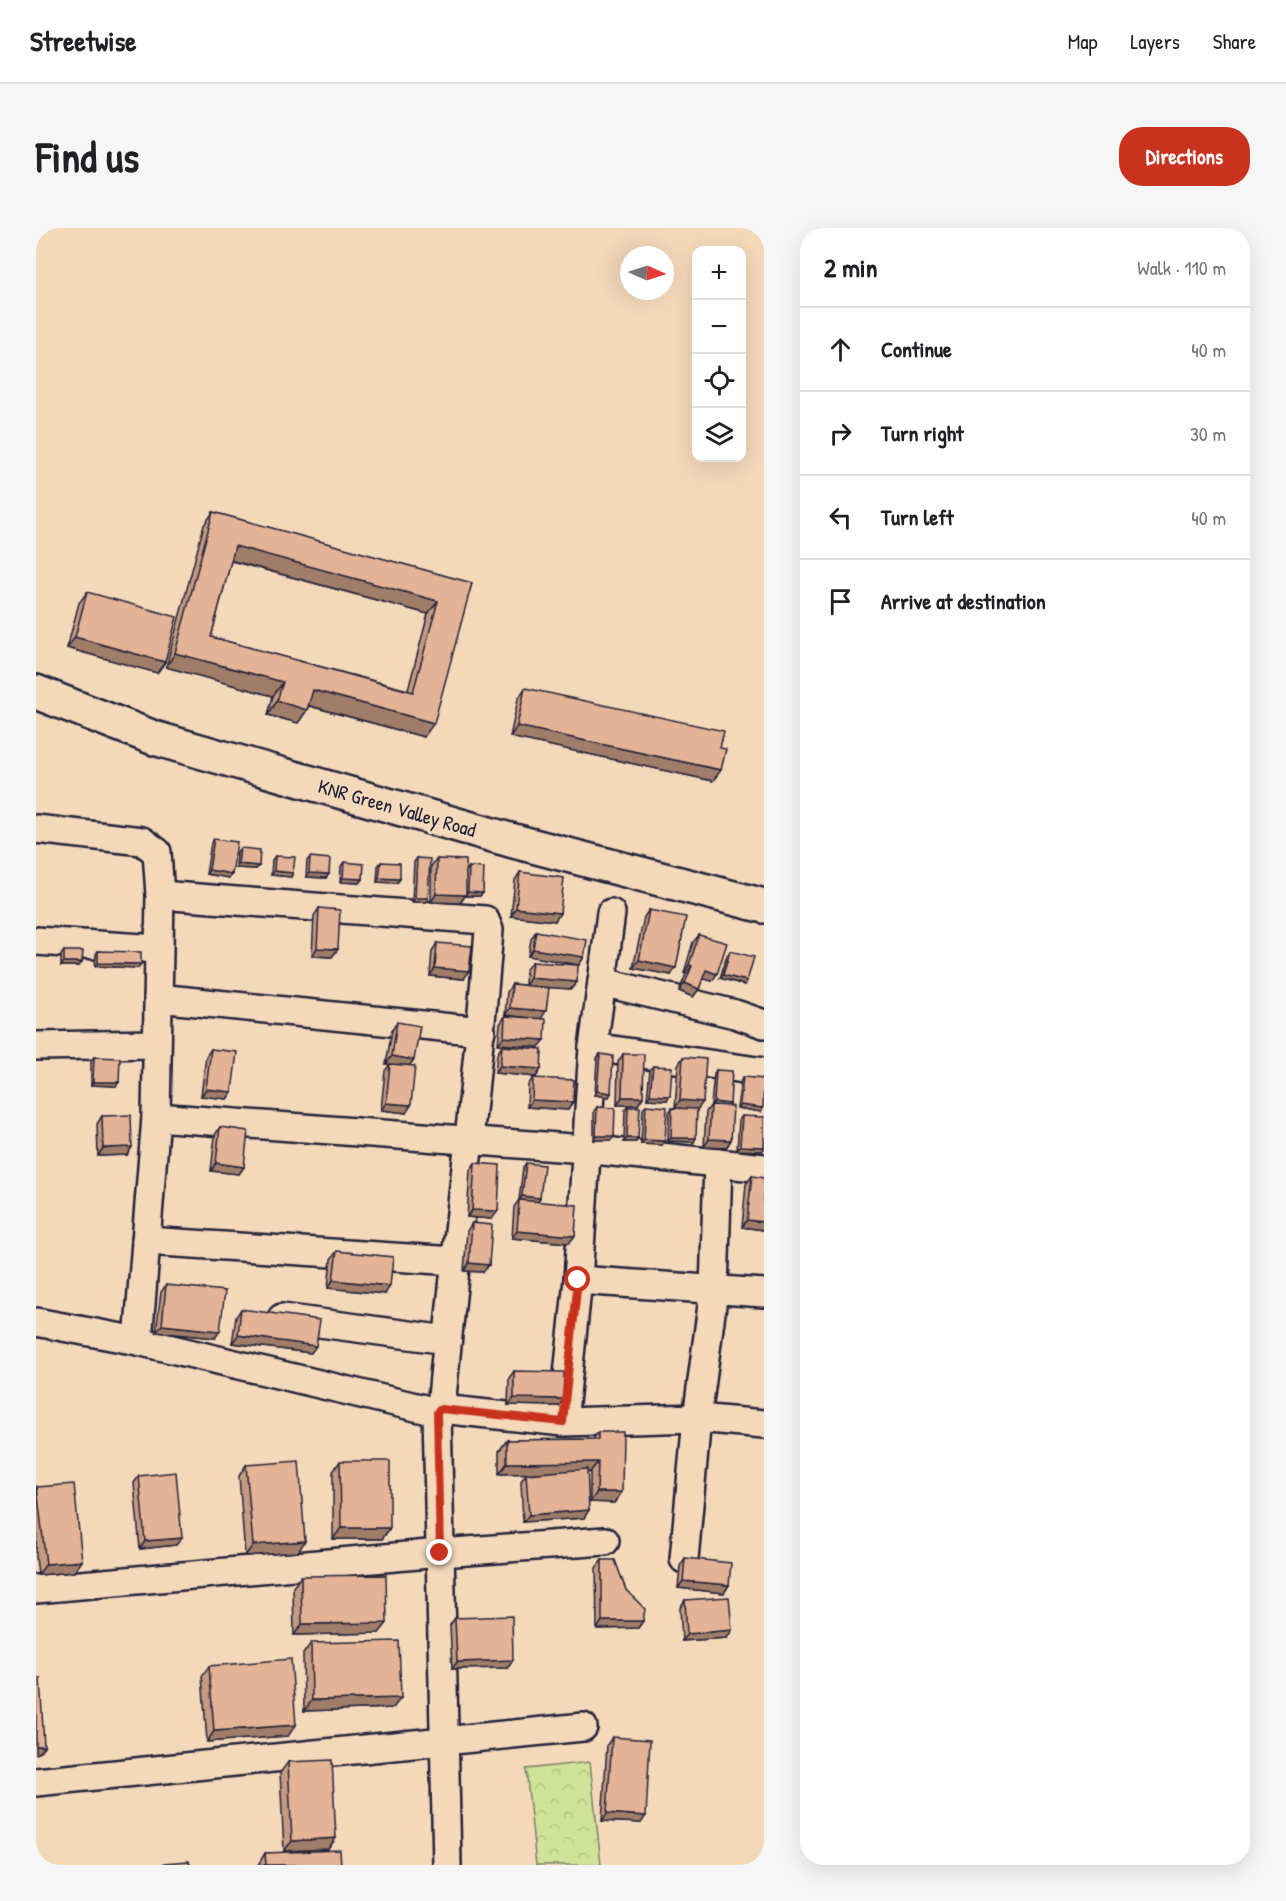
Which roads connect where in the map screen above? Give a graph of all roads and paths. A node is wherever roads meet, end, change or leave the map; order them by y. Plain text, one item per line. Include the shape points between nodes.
1 (36, 692) edge
2 (36, 829) edge
3 (160, 895) junction
4 (764, 906) edge
5 (611, 913) dead end
6 (36, 941) edge
7 (158, 949) junction
8 (602, 982) junction
9 (158, 998) junction
10 (764, 1024) edge
11 (481, 1031) junction
12 (156, 1044) junction
13 (36, 1046) edge
14 (592, 1047) junction
15 (764, 1072) edge
16 (156, 1117) junction
17 (469, 1142) junction
18 (585, 1149) junction
19 (718, 1163) junction
20 (764, 1168) edge
21 (146, 1241) junction
22 (455, 1262) junction
23 (578, 1280) junction
24 (714, 1290) junction
25 (764, 1293) edge
26 (253, 1314) edge
27 (36, 1322) edge
28 (447, 1340) junction
29 (138, 1341) junction
30 (439, 1411) junction
31 (697, 1418) junction
32 (563, 1422) junction
33 (764, 1424) edge
34 (605, 1541) dead end
35 (440, 1553) junction
36 (684, 1559) edge
37 (36, 1589) edge
38 (583, 1728) dead end
39 (444, 1741) junction
40 (36, 1782) edge
41 (447, 1865) edge

1 - 4 street, KNR Green Valley Road via 154,738 510,840
2 - 3 street via 142,841 157,852
3 - 7 street
3 - 11 street via 484,920 489,930
5 - 8 street
6 - 7 street
7 - 9 street
8 - 10 street
8 - 14 street
9 - 11 street
9 - 12 street
11 - 17 street
12 - 13 street
12 - 16 street
14 - 15 street
14 - 18 street
16 - 17 street
16 - 21 street
17 - 18 street
17 - 22 street
18 - 19 street
18 - 23 street
19 - 20 street
19 - 24 street
21 - 22 street
21 - 29 street
22 - 28 street
23 - 24 street
23 - 32 street
24 - 25 street
24 - 31 street
26 - 28 street
27 - 29 street
28 - 30 street
29 - 30 street
30 - 32 street
30 - 35 street
31 - 32 street
31 - 33 street
31 - 36 street
34 - 35 street
35 - 37 street
35 - 39 street
38 - 39 street
39 - 40 street
39 - 41 street

